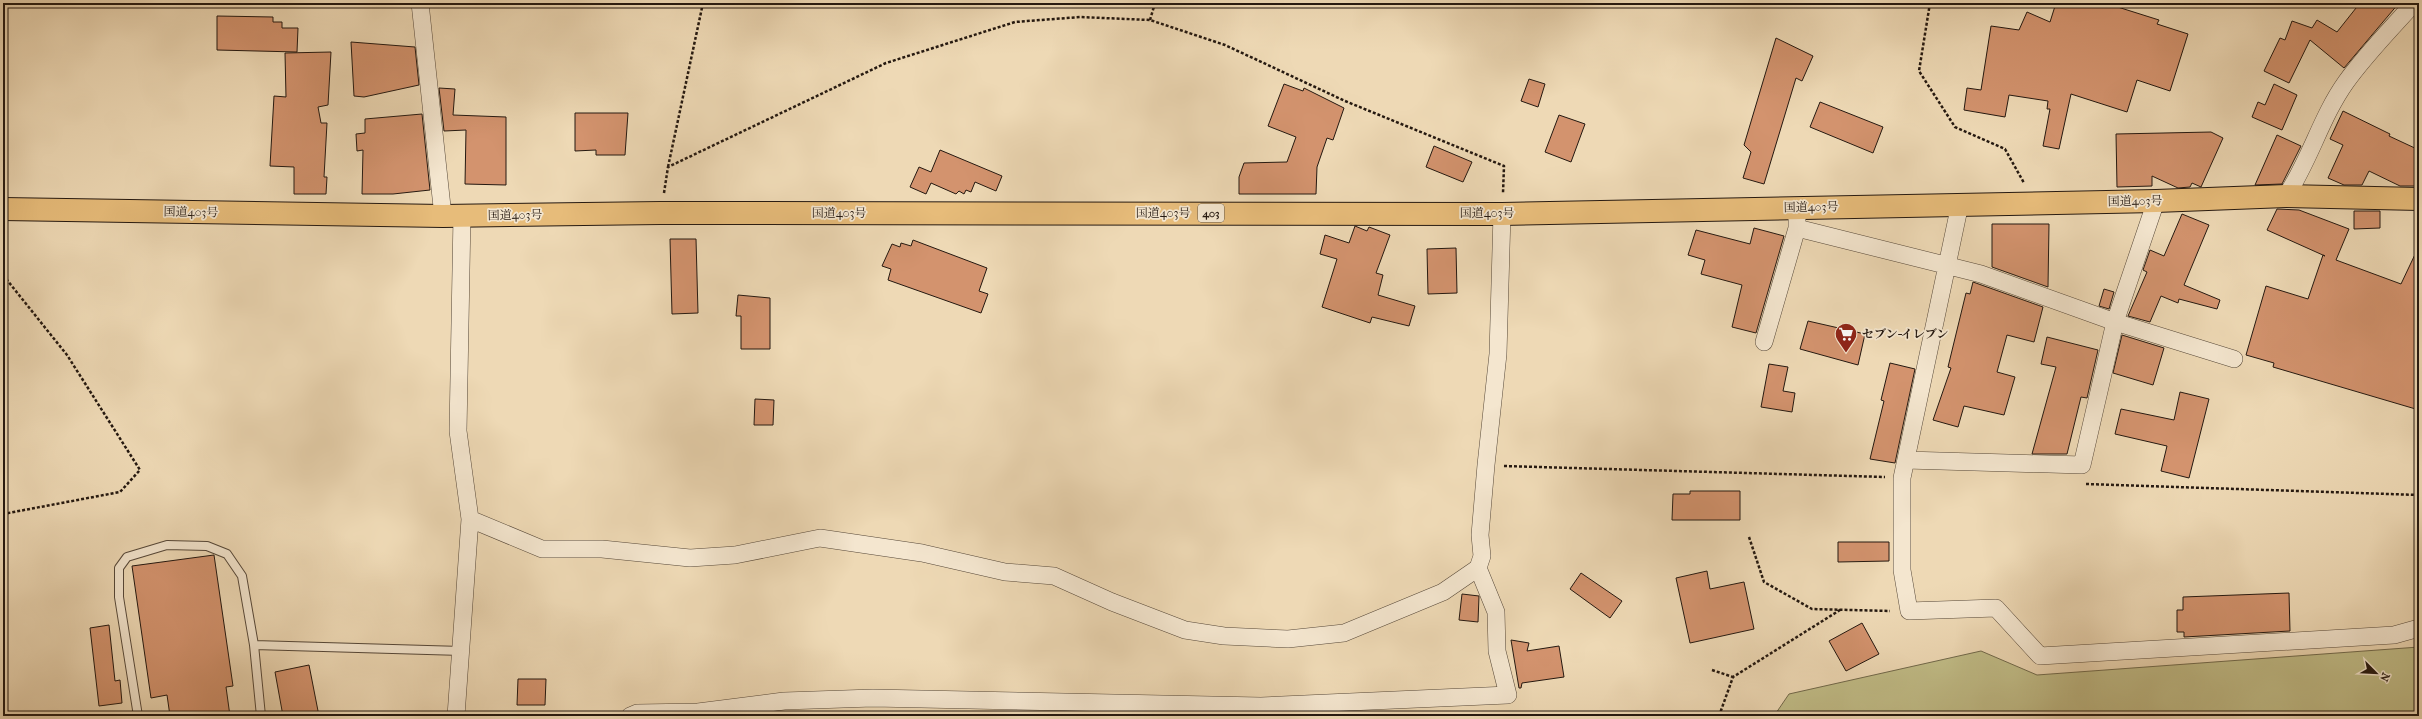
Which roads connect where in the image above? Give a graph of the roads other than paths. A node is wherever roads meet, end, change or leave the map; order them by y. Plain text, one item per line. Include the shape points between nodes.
1 (420, 3) edge
2 (2414, 3) edge
3 (2286, 196) junction
4 (2419, 199) edge
5 (2156, 201) junction
6 (1960, 204) junction
7 (1797, 207) junction
8 (3, 209) edge
9 (1502, 214) junction
10 (453, 216) junction
11 (1797, 228) junction
12 (1949, 266) junction
13 (2115, 322) junction
14 (1764, 342) dead end
15 (2234, 359) dead end
16 (1906, 460) junction
17 (470, 519) junction
18 (1478, 568) junction
19 (2419, 628) edge
20 (254, 645) junction
21 (462, 651) junction
22 (138, 716) edge
23 (261, 716) edge
24 (456, 716) edge
25 (630, 716) edge

1 - 10 street
2 - 3 street via 2346,82 2322,125 2300,176
3 - 4 highway, 国道403号 / 403
3 - 5 highway, 国道403号 / 403
5 - 6 highway, 国道403号 / 403
5 - 13 street
6 - 7 highway, 国道403号 / 403
6 - 12 street
7 - 9 highway, 国道403号 / 403
7 - 11 street
8 - 10 highway, 国道403号 / 403
9 - 10 highway, 国道403号 / 403 via 660,213
9 - 18 street via 1498,354 1480,535 1482,556
10 - 17 street via 458,431
11 - 12 street
11 - 14 street
12 - 13 street via 1981,274
12 - 16 street
13 - 15 street
13 - 16 street via 2082,465
16 - 19 street via 1902,478 1902,570 1908,611 1996,608 2040,656 2394,635
17 - 18 street via 542,548 602,549 690,558 734,555 820,538 922,553 1005,572 1054,576 1185,630 1224,636 1288,639 1344,633 1443,592
17 - 21 street
18 - 25 street via 1496,612 1497,651 1508,695 1261,706 873,698 784,701 698,712 637,713
20 - 21 lane
20 - 22 lane via 242,576 227,554 207,546 167,546 127,557 119,568 118,597
20 - 23 lane
21 - 24 street

